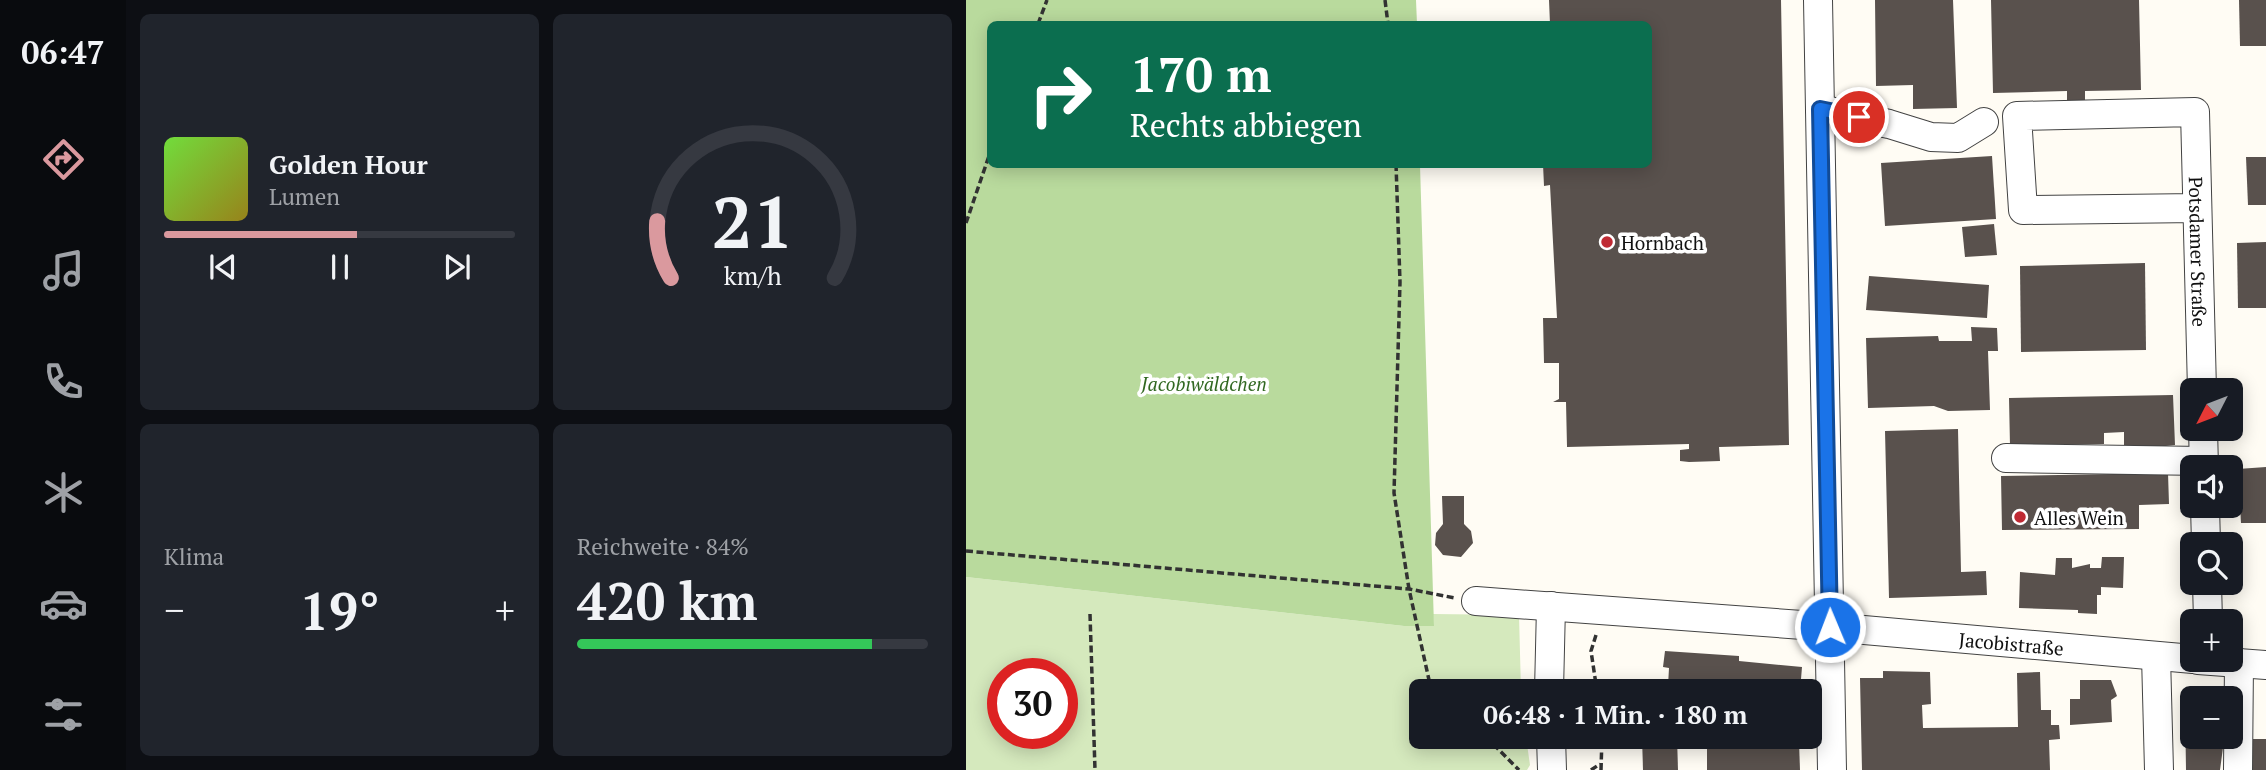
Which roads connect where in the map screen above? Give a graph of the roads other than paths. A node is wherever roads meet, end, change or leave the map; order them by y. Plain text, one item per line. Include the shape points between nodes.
1 (1818, 0) edge
2 (1820, 109) junction
3 (1984, 122) dead end
4 (2197, 208) junction
5 (2202, 378) edge
6 (2006, 458) dead end
7 (2180, 463) edge
8 (1476, 601) road end
9 (1551, 606) junction
10 (1830, 627) junction
11 (2156, 656) junction
12 (2180, 658) edge
13 (2252, 664) edge
14 (1549, 679) edge
15 (1822, 703) edge
16 (1822, 730) edge
17 (1551, 749) edge
18 (1552, 770) edge
19 (1832, 770) edge
20 (2159, 770) edge
21 (2238, 770) edge

1 - 2 street
2 - 3 street via 1931,137 1958,138
2 - 10 street
4 - 4 street, Potsdamer Straße via 2195,112 2017,116 2023,210
4 - 5 street, Potsdamer Straße
6 - 7 street
8 - 9 street, Jacobistraße
9 - 10 street, Jacobistraße
9 - 14 street
10 - 11 street, Jacobistraße
10 - 15 street
11 - 12 street, Jacobistraße
11 - 20 street
13 - 21 street
16 - 19 street
17 - 18 street

